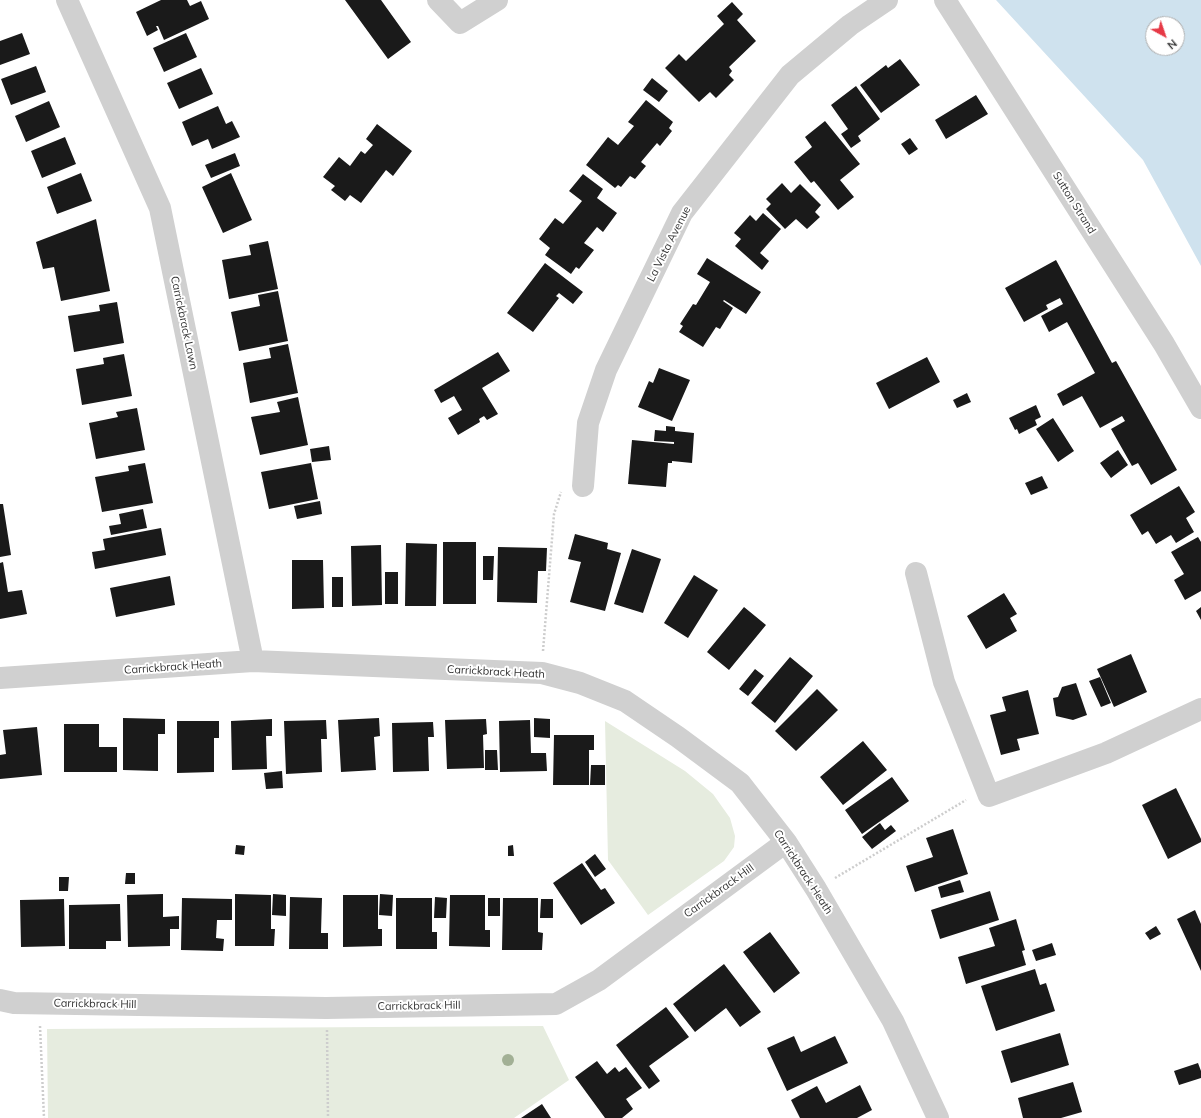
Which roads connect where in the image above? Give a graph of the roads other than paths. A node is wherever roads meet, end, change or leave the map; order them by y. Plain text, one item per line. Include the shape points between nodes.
1 (67, 0) edge
2 (438, 0) edge
3 (497, 0) edge
4 (887, 0) edge
5 (944, 0) edge
6 (1201, 408) edge
7 (583, 486) road end
8 (916, 573) dead end
9 (253, 661) junction
10 (0, 678) edge
11 (1201, 709) edge
12 (786, 842) junction
13 (0, 1000) edge
14 (938, 1118) edge

1 - 9 street, Carrickbrack Lawn via 160,208
2 - 3 street via 460,23
4 - 7 street, La Vista Avenue via 850,25 790,75 682,213 606,370 588,424
5 - 6 street, Sutton Strand via 1164,344
8 - 11 street via 944,682 989,796 1106,753
9 - 10 street, Carrickbrack Heath
9 - 12 street, Carrickbrack Heath via 542,673 580,683 625,701 678,736 740,783
12 - 13 street, Carrickbrack Hill via 599,980 556,1004 326,1008 40,1004
12 - 14 street, Carrickbrack Heath via 893,1021

